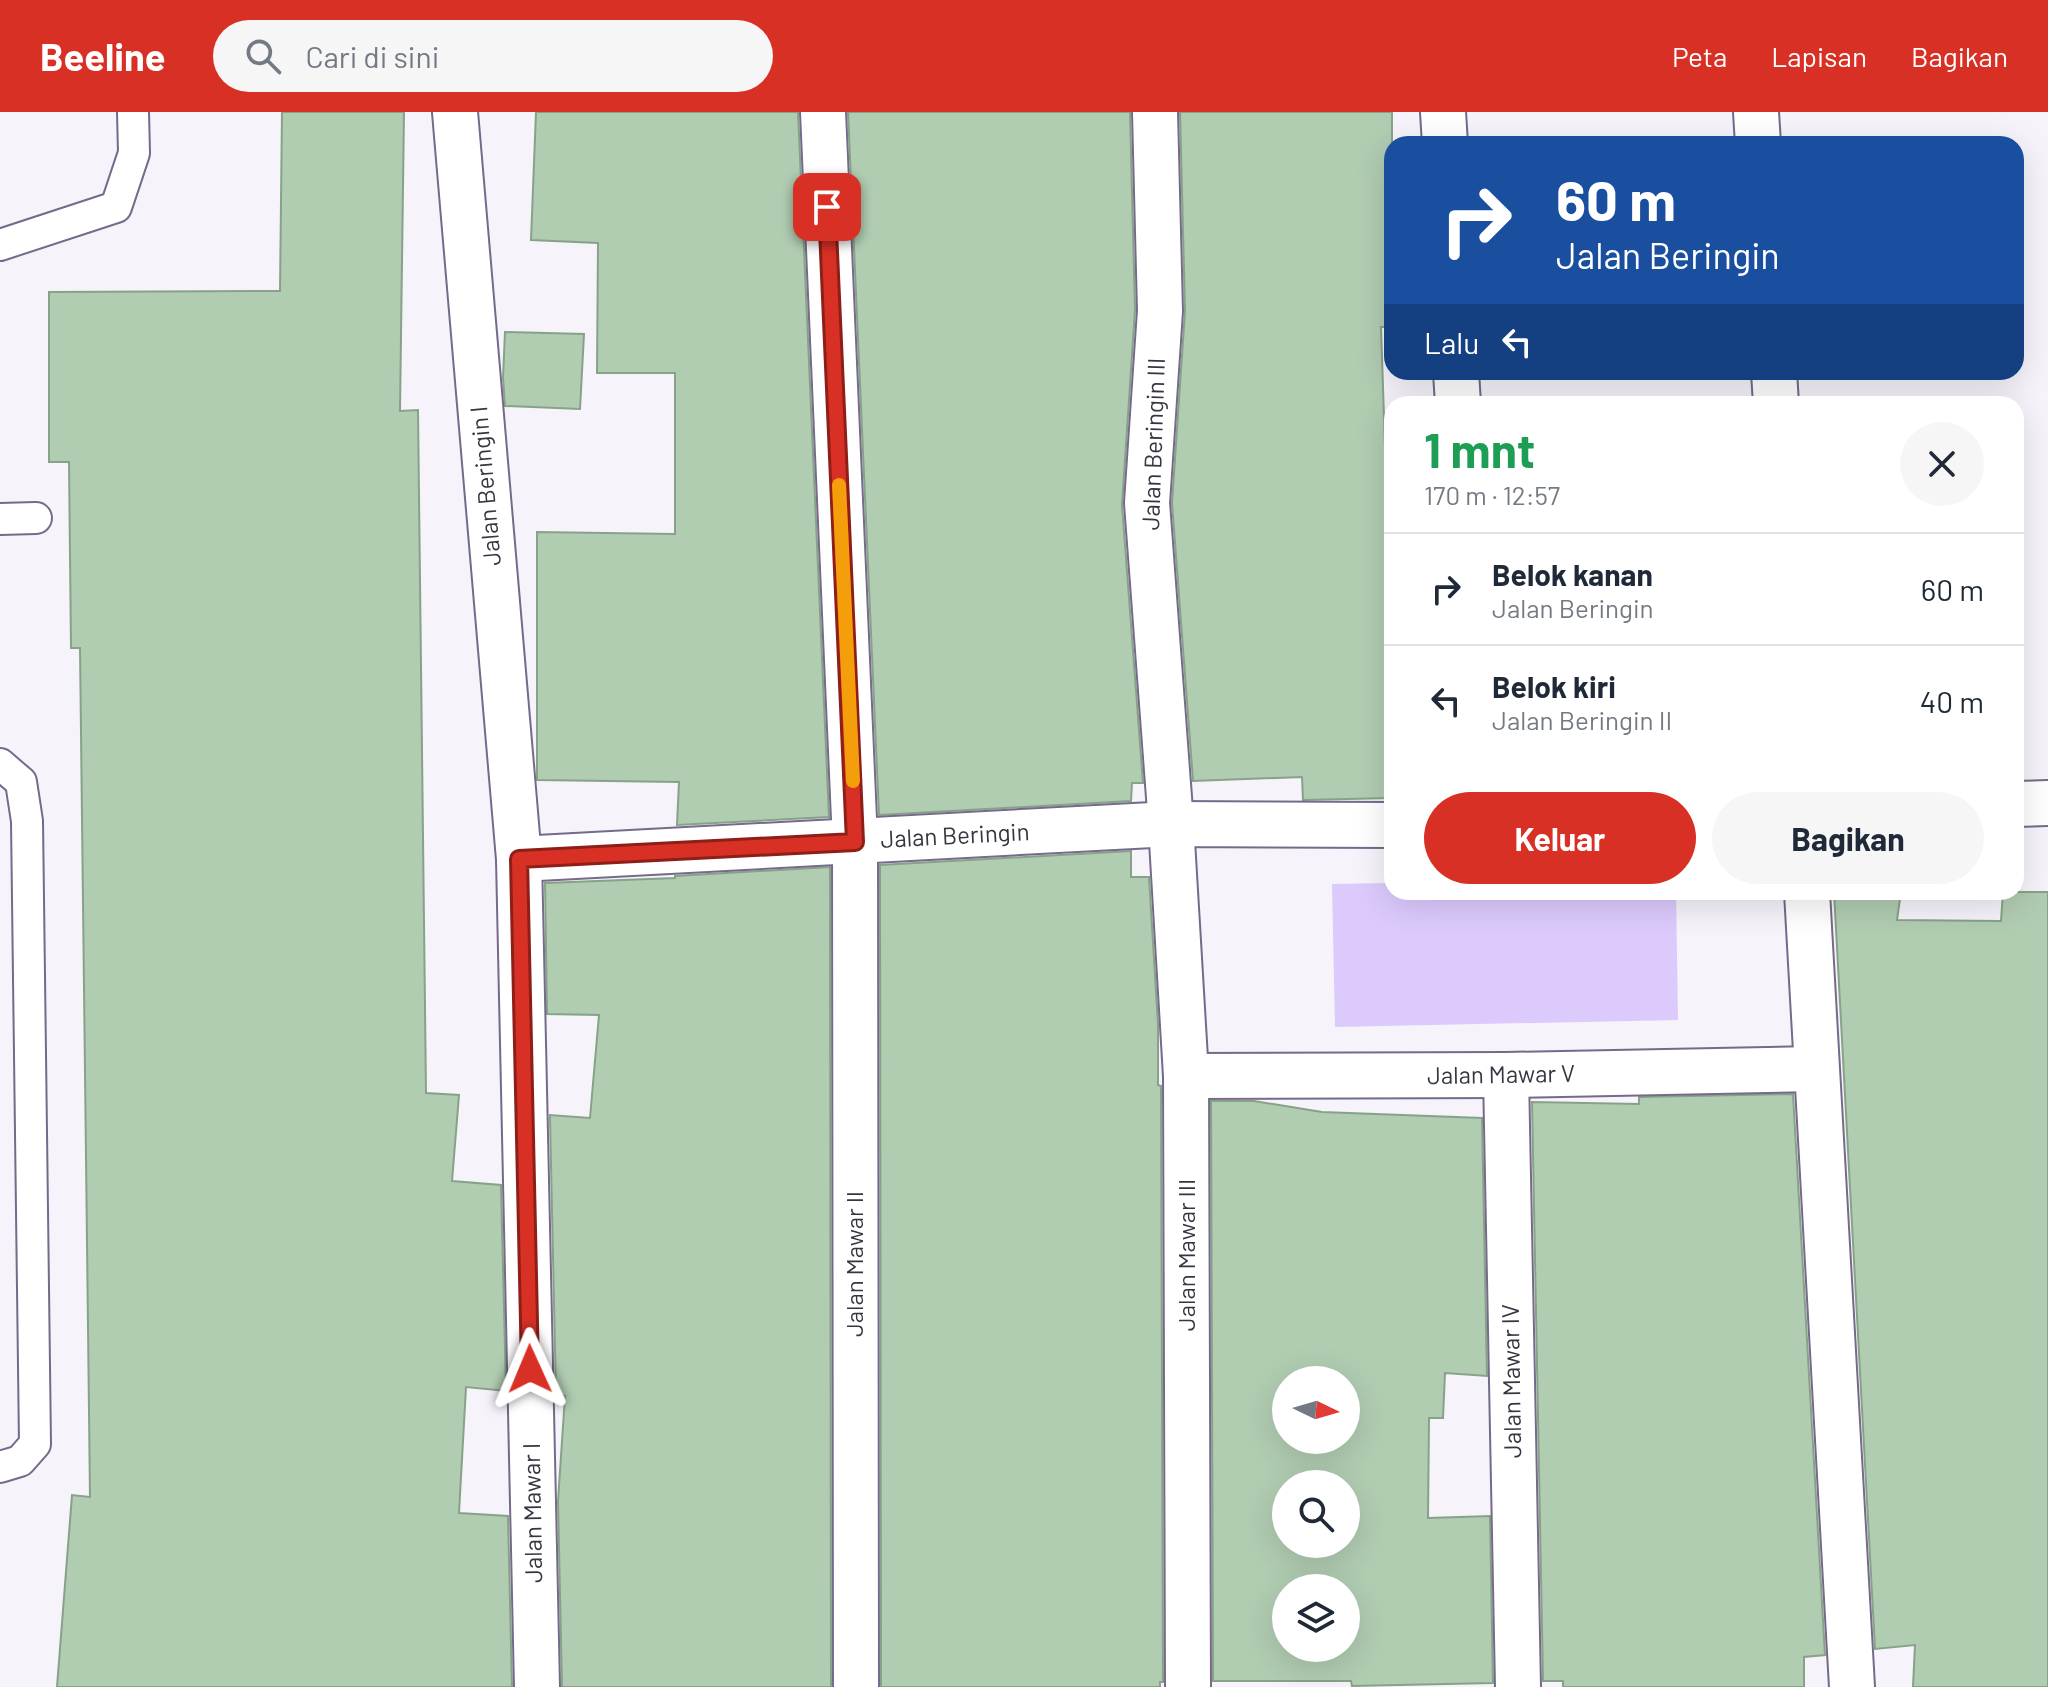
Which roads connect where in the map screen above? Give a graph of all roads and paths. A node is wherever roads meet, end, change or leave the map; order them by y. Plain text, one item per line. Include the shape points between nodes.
1 (133, 112) edge
2 (455, 112) edge
3 (823, 112) edge
4 (1155, 112) edge
5 (1443, 112) edge
6 (1756, 112) edge
7 (1444, 136) edge
8 (1758, 136) edge
9 (0, 245) edge
10 (36, 518) dead end
11 (0, 519) edge
12 (0, 764) edge
13 (2048, 803) edge
14 (2024, 804) edge
15 (1171, 824) junction
16 (1384, 825) edge
17 (855, 842) junction
18 (519, 859) junction
19 (1807, 900) edge
20 (1816, 1069) junction
21 (1506, 1075) junction
22 (1186, 1076) junction
23 (0, 1467) edge
24 (537, 1687) edge
25 (856, 1687) edge
26 (1188, 1687) edge
27 (1518, 1687) edge
28 (1852, 1687) edge

1 - 9 lane via 134,153 116,207
2 - 18 street, Jalan Beringin I
3 - 17 street, Jalan Mawar II
4 - 15 street, Jalan Beringin III via 1160,311 1147,503
5 - 7 street
6 - 8 street
10 - 11 lane
12 - 23 lane via 21,782 27,821 35,1410 35,1444 20,1461
13 - 14 street
15 - 16 street, Jalan Beringin
15 - 17 street, Jalan Beringin
15 - 22 street, Jalan Mawar III
17 - 18 street, Jalan Beringin
17 - 25 street, Jalan Mawar II
18 - 24 street, Jalan Mawar I
19 - 20 street
20 - 21 street, Jalan Mawar V
20 - 28 street
21 - 22 street, Jalan Mawar V
21 - 27 street, Jalan Mawar IV
22 - 26 street, Jalan Mawar III

